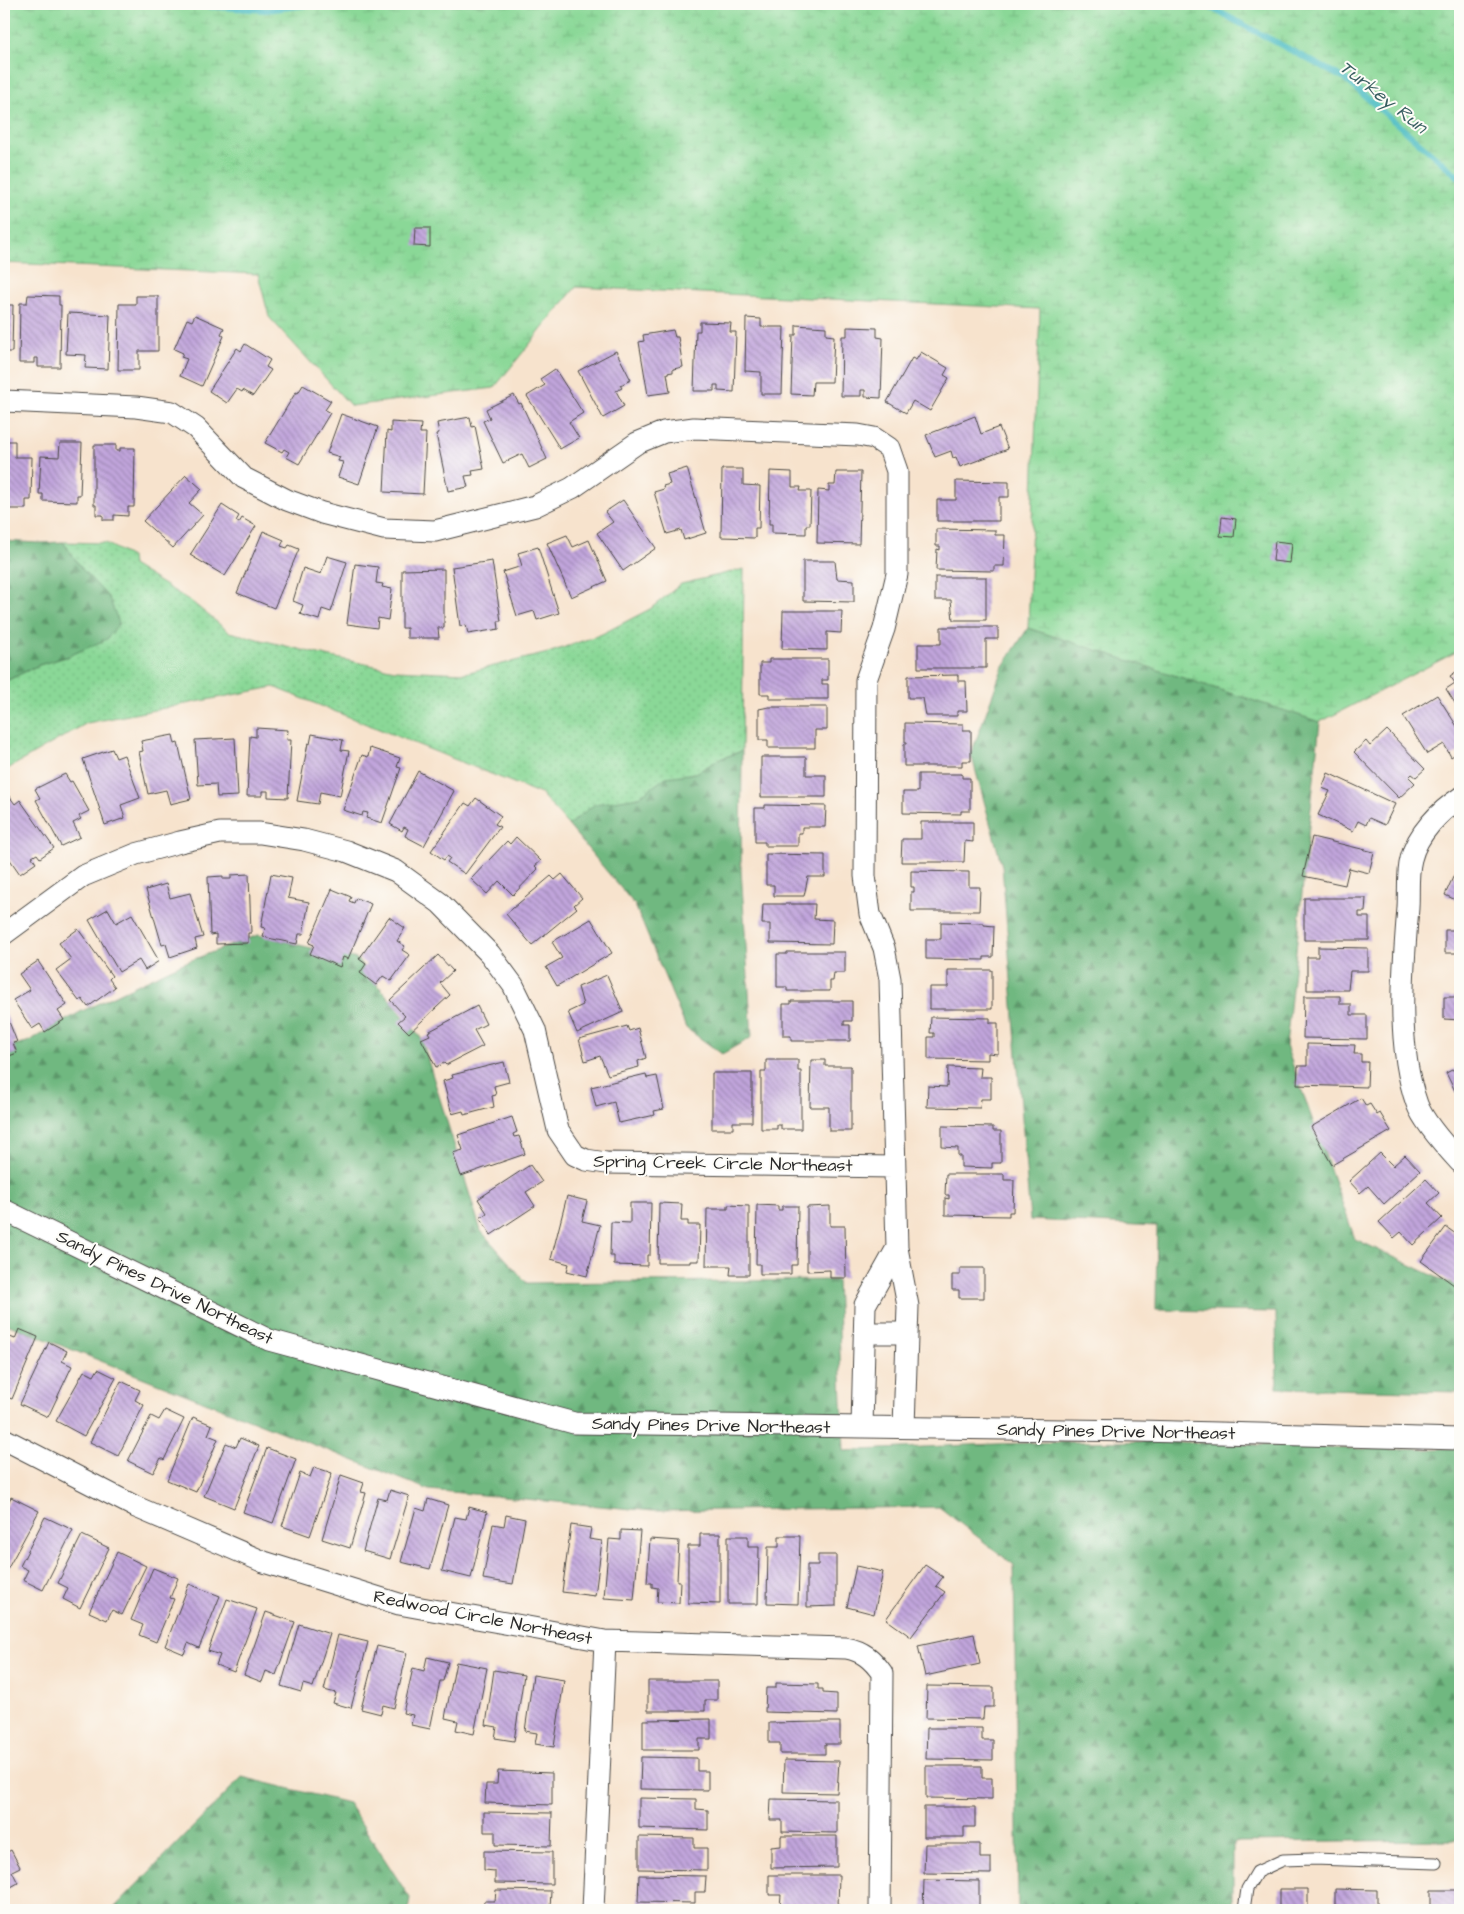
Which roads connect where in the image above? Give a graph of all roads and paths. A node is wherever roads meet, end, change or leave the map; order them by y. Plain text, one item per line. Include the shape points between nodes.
1 (4, 400) edge
2 (1460, 798) edge
3 (4, 934) edge
4 (1460, 1162) edge
5 (893, 1167) junction
6 (4, 1210) edge
7 (897, 1248) junction
8 (864, 1333) junction
9 (907, 1333) junction
10 (862, 1427) junction
11 (904, 1428) junction
12 (4, 1439) edge
13 (1460, 1439) edge
14 (605, 1641) junction
15 (1436, 1863) dead end
16 (593, 1910) edge
17 (880, 1910) edge
18 (1244, 1910) edge

1 - 5 street via 172,412 196,428 244,478 322,513 384,529 435,531 535,506 572,488 637,443 664,432 694,428 858,435 874,438 889,448 897,471 897,574 884,629 866,680 864,876 870,914 884,948 890,979
2 - 4 street via 1445,808 1425,831 1411,858 1404,959 1404,1024 1410,1080 1418,1106
3 - 5 street, Spring Creek Circle Northeast via 83,876 136,854 220,833 260,833 320,844 396,871 440,903 490,954 513,985 535,1030 558,1130 576,1155 606,1163
5 - 7 street
6 - 10 street, Sandy Pines Drive Northeast via 269,1340 574,1423
7 - 8 street via 866,1305
7 - 9 street via 908,1306
8 - 9 street
8 - 10 street
9 - 11 street
10 - 11 street, Sandy Pines Drive Northeast
11 - 13 street, Sandy Pines Drive Northeast
12 - 14 street, Redwood Circle Northeast via 136,1507 264,1562 399,1604
14 - 16 street, Redwood Circle Northeast
14 - 17 street, Redwood Circle Northeast via 846,1648 859,1650 873,1660 882,1673
15 - 18 lane via 1283,1860 1257,1872 1247,1888

